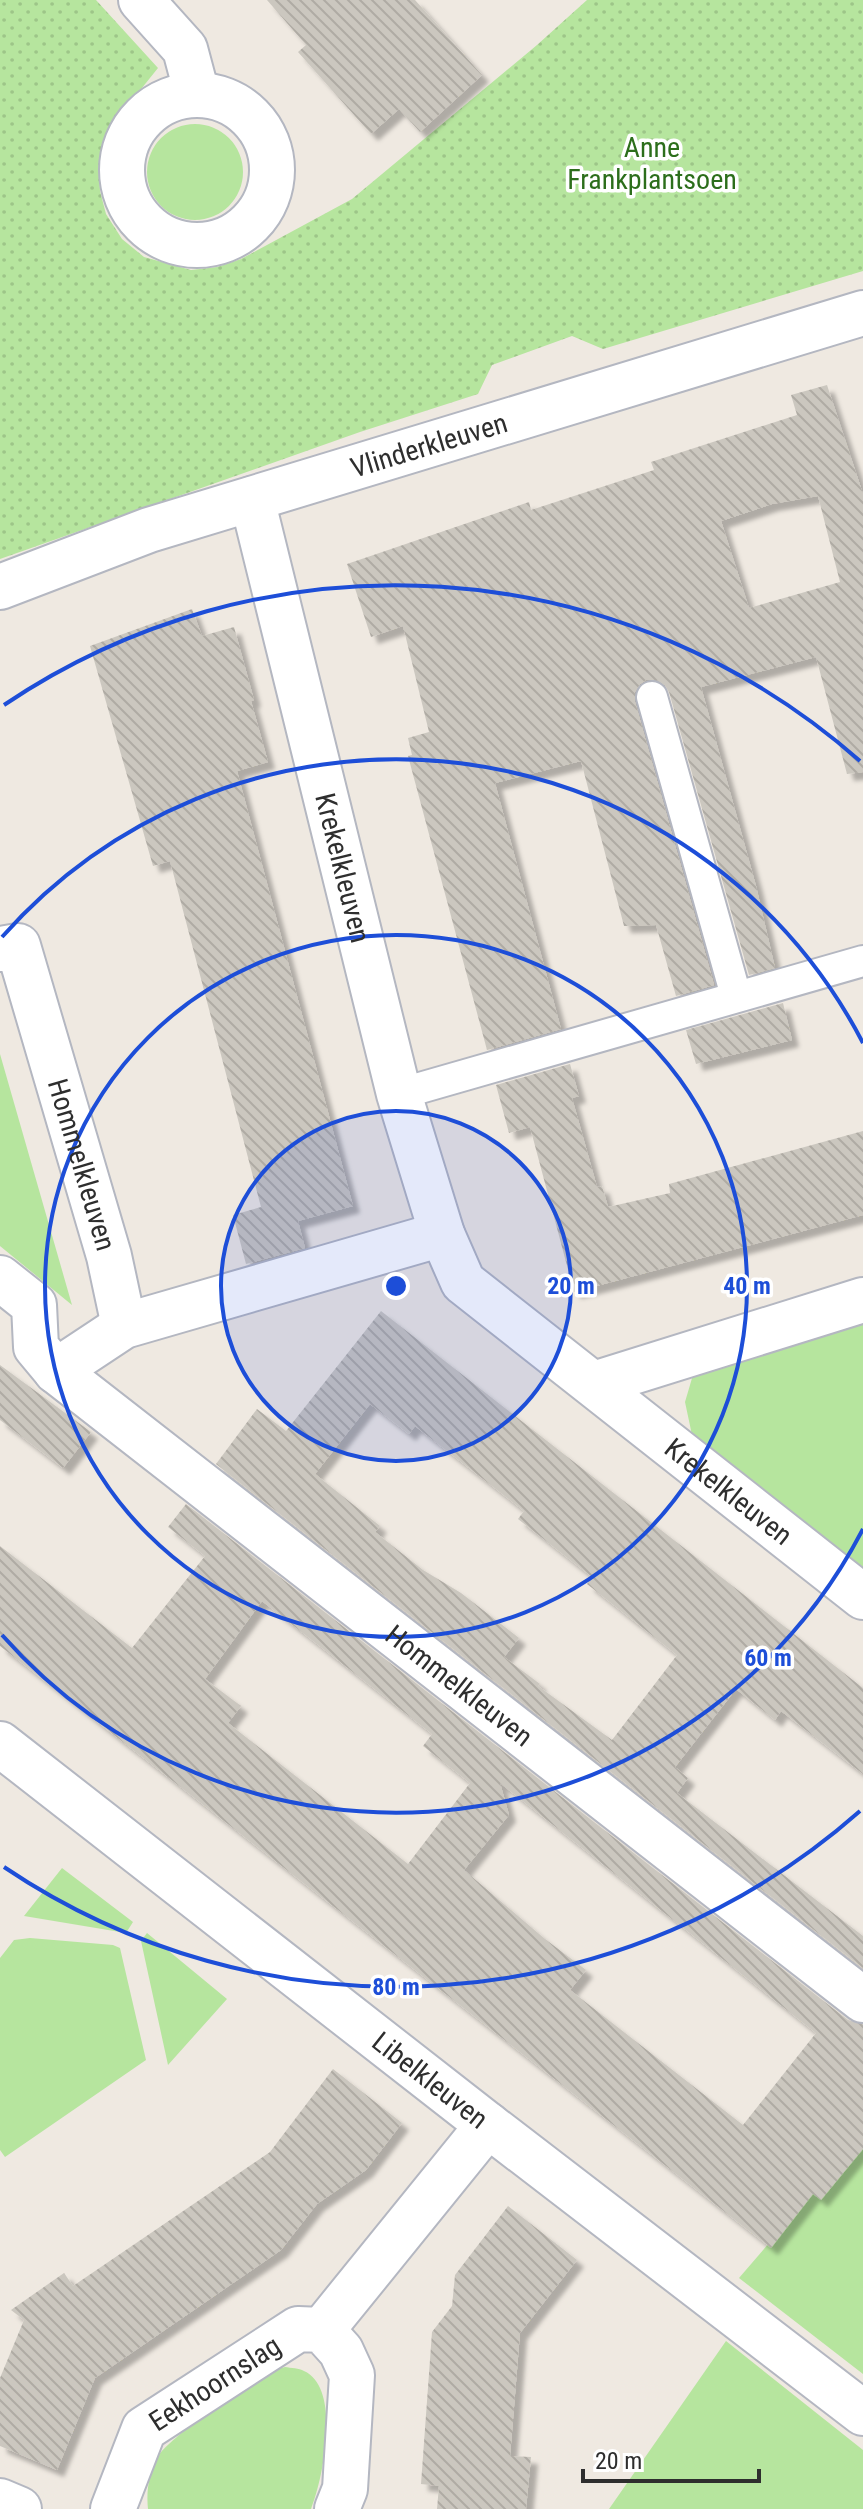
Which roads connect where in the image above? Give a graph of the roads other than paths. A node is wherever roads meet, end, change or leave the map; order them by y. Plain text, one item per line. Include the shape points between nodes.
1 (141, 0) edge
2 (197, 94) dead end
3 (863, 313) edge
4 (252, 499) junction
5 (0, 587) edge
6 (652, 697) dead end
7 (0, 949) edge
8 (863, 961) edge
9 (736, 996) junction
10 (399, 1094) junction
11 (442, 1234) junction
12 (0, 1278) edge
13 (863, 1300) edge
14 (124, 1326) junction
15 (56, 1371) junction
16 (594, 1384) junction
17 (863, 1597) edge
18 (0, 1744) edge
19 (863, 2000) edge
20 (488, 2125) junction
21 (322, 2330) junction
22 (863, 2413) edge
23 (0, 2501) edge
24 (19, 2509) edge
25 (113, 2509) edge
26 (337, 2509) edge

1 - 2 street via 185,49
3 - 4 street, Vlinderkleuven
4 - 5 street, Vlinderkleuven via 149,530
4 - 10 street, Krekelkleuven
6 - 9 lane
7 - 14 street, Hommelkleuven via 18,946 109,1256
8 - 9 lane
9 - 10 lane
10 - 11 street, Krekelkleuven
11 - 14 street
11 - 16 street, Krekelkleuven via 463,1282
12 - 15 street, Hommelkleuven via 34,1305 36,1347
13 - 16 street
14 - 15 street
15 - 19 street, Hommelkleuven
16 - 17 street, Krekelkleuven
18 - 20 street, Libelkleuven
20 - 21 street
20 - 22 street, Libelkleuven
21 - 25 street, Eekhoornslag via 298,2329 144,2429
21 - 26 street via 341,2351 352,2375 345,2489
23 - 24 street

